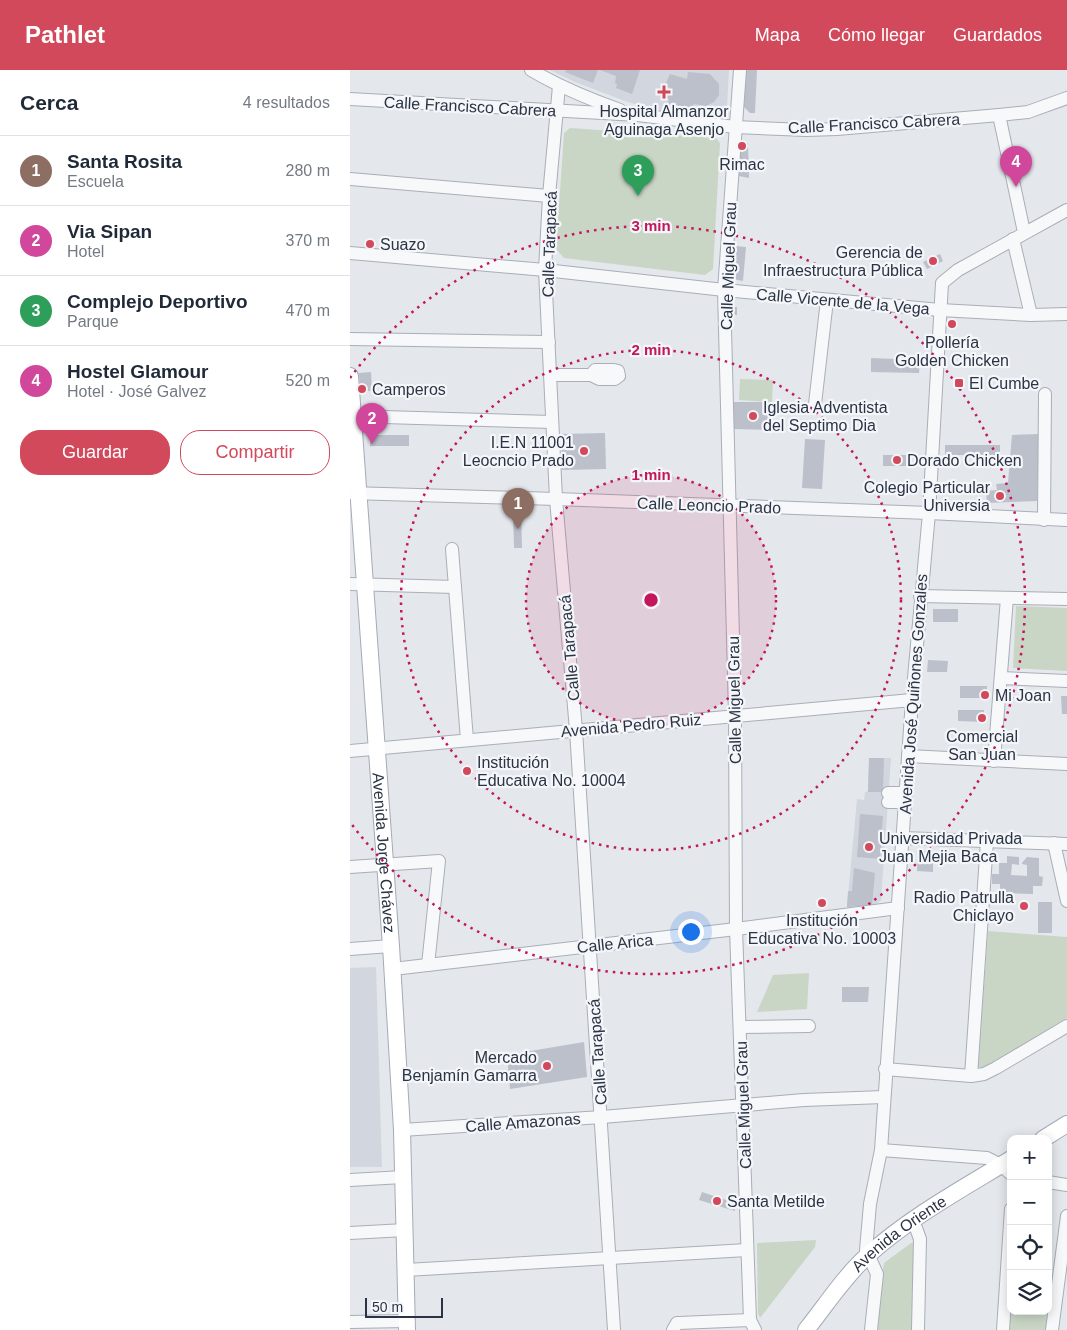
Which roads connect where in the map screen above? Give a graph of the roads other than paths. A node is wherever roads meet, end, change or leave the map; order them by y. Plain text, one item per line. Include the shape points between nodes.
1 (531, 70) edge
2 (740, 70) edge
3 (559, 86) junction
4 (1067, 98) edge
5 (350, 99) edge
6 (557, 111) junction
7 (638, 115) junction
8 (999, 115) junction
9 (735, 127) junction
10 (350, 179) edge
11 (549, 196) junction
12 (1067, 210) edge
13 (1024, 232) junction
14 (1012, 239) junction
15 (350, 253) edge
16 (545, 270) junction
17 (724, 290) junction
18 (827, 300) junction
19 (940, 310) junction
20 (1067, 314) edge
21 (1031, 315) junction
22 (350, 339) edge
23 (549, 342) junction
24 (550, 374) junction
25 (591, 375) dead end
26 (350, 376) edge
27 (1045, 394) dead end
28 (815, 404) dead end
29 (352, 416) edge
30 (552, 422) junction
31 (355, 493) edge
32 (556, 499) junction
33 (730, 506) junction
34 (929, 513) junction
35 (1044, 520) junction
36 (1067, 520) edge
37 (452, 549) dead end
38 (358, 584) edge
39 (455, 587) junction
40 (920, 596) junction
41 (1007, 598) junction
42 (1067, 599) edge
43 (1001, 678) junction
44 (1067, 680) edge
45 (912, 700) junction
46 (735, 716) junction
47 (576, 730) junction
48 (466, 740) junction
49 (377, 749) junction
50 (350, 751) edge
51 (908, 756) junction
52 (994, 761) junction
53 (1067, 764) edge
54 (888, 798) dead end
55 (905, 798) junction
56 (902, 838) junction
57 (988, 841) junction
58 (1061, 844) edge
59 (386, 864) junction
60 (350, 867) edge
61 (1067, 901) edge
62 (898, 908) junction
63 (736, 929) junction
64 (391, 946) junction
65 (589, 946) junction
66 (350, 949) edge
67 (428, 965) junction
68 (392, 969) junction
69 (809, 1026) dead end
70 (1067, 1026) edge
71 (740, 1027) junction
72 (885, 1069) junction
73 (971, 1076) junction
74 (883, 1097) junction
75 (743, 1106) junction
76 (602, 1117) junction
77 (1067, 1124) edge
78 (402, 1130) junction
79 (1049, 1135) edge
80 (881, 1150) junction
81 (1007, 1166) edge
82 (403, 1177) junction
83 (350, 1180) edge
84 (1052, 1183) edge
85 (1067, 1185) edge
86 (1067, 1216) edge
87 (911, 1221) junction
88 (1010, 1225) edge
89 (405, 1230) junction
90 (350, 1233) edge
91 (747, 1250) junction
92 (867, 1256) junction
93 (610, 1258) junction
94 (406, 1270) junction
95 (1009, 1270) edge
96 (1053, 1277) edge
97 (1007, 1288) edge
98 (350, 1322) edge
99 (407, 1325) edge
100 (752, 1325) edge
101 (696, 1326) edge
102 (614, 1330) edge
103 (673, 1330) edge
104 (806, 1330) edge
105 (871, 1330) edge
106 (918, 1330) edge
107 (1002, 1330) edge
108 (1052, 1330) edge

1 - 3 street
2 - 9 street, Calle Miguel Grau
3 - 6 street, Calle Tarapacá
3 - 7 street
4 - 8 street, Calle Francisco Cabrera via 1028,112
5 - 6 street, Calle Francisco Cabrera
6 - 7 street, Calle Francisco Cabrera
6 - 11 street, Calle Tarapacá
7 - 9 street, Calle Francisco Cabrera
8 - 9 street, Calle Francisco Cabrera via 837,129
8 - 13 street
9 - 17 street, Calle Miguel Grau
10 - 11 street
11 - 16 street, Calle Tarapacá
12 - 13 street, Avenida José Quiñones Gonzales
13 - 14 street, Avenida José Quiñones Gonzales
14 - 19 street, Avenida José Quiñones Gonzales via 946,278 942,283
14 - 21 street
15 - 16 street, Calle Vicente de la Vega
16 - 17 street, Calle Vicente de la Vega
16 - 23 street, Calle Tarapacá
17 - 18 street, Calle Vicente de la Vega
17 - 33 street, Calle Miguel Grau
18 - 19 street, Calle Vicente de la Vega
18 - 28 street
19 - 21 street, Calle Vicente de la Vega
19 - 34 street, Avenida José Quiñones Gonzales
20 - 21 street, Calle Vicente de la Vega
22 - 23 street
23 - 24 street, Calle Tarapacá
24 - 25 street
24 - 30 street, Calle Tarapacá
26 - 29 main road, Avenida Jorge Chávez
27 - 35 street
29 - 30 street
29 - 31 main road, Avenida Jorge Chávez
30 - 32 street, Calle Tarapacá
31 - 32 street, Calle Leoncio Prado
31 - 38 main road, Avenida Jorge Chávez
32 - 33 street, Calle Leoncio Prado
32 - 47 street, Calle Tarapacá
33 - 34 street, Calle Leoncio Prado
33 - 46 street, Calle Miguel Grau
34 - 35 street, Calle Leoncio Prado
34 - 40 street, Avenida José Quiñones Gonzales
35 - 36 street, Calle Leoncio Prado
37 - 39 street
38 - 39 street
38 - 49 main road, Avenida Jorge Chávez
39 - 48 street
40 - 41 street
40 - 45 street, Avenida José Quiñones Gonzales
41 - 42 street
41 - 43 street
43 - 44 street
43 - 52 street
45 - 46 street, Avenida Pedro Ruiz
45 - 51 street, Avenida José Quiñones Gonzales
46 - 47 street, Avenida Pedro Ruiz
46 - 63 street, Calle Miguel Grau
47 - 48 street, Avenida Pedro Ruiz
47 - 65 street, Calle Tarapacá
48 - 49 street, Avenida Pedro Ruiz
49 - 50 street, Avenida Pedro Ruiz
49 - 59 main road, Avenida Jorge Chávez
51 - 52 street
51 - 55 street, Avenida José Quiñones Gonzales
52 - 53 street
54 - 55 street
55 - 56 street, Avenida José Quiñones Gonzales
56 - 57 street
56 - 62 street, Avenida José Quiñones Gonzales
57 - 58 street
57 - 73 street
58 - 61 street
59 - 60 street
59 - 64 main road, Avenida Jorge Chávez
59 - 67 street via 439,861
62 - 63 street, Calle Arica
62 - 72 street, Avenida José Quiñones Gonzales
63 - 65 street, Calle Arica
63 - 71 street, Calle Miguel Grau
64 - 66 street
64 - 68 main road, Avenida Jorge Chávez
65 - 67 street, Calle Arica
65 - 76 street, Calle Tarapacá
67 - 68 street, Calle Arica
68 - 78 main road, Avenida Jorge Chávez
69 - 71 street
70 - 73 street via 996,1068
71 - 75 street, Calle Miguel Grau
72 - 73 street
72 - 74 street, Avenida José Quiñones Gonzales
74 - 75 street, Calle Amazonas
74 - 80 street, Avenida José Quiñones Gonzales
75 - 76 street, Calle Amazonas
75 - 91 street, Calle Miguel Grau
76 - 78 street, Calle Amazonas
76 - 93 street, Calle Tarapacá
77 - 79 main road
78 - 82 main road, Avenida Jorge Chávez
80 - 81 street via 987,1158
80 - 92 street, Avenida José Quiñones Gonzales via 870,1204
81 - 87 main road, Avenida Oriente
82 - 83 street
82 - 89 main road, Avenida Jorge Chávez
84 - 85 street
86 - 96 street
87 - 92 main road, Avenida Oriente
87 - 106 street via 920,1238
88 - 95 street
89 - 90 street
89 - 94 main road, Avenida Jorge Chávez
91 - 93 street
91 - 100 street, Calle Miguel Grau
92 - 104 main road, Avenida Oriente
92 - 105 street via 877,1274
93 - 94 street
93 - 102 street, Calle Tarapacá
94 - 99 main road, Avenida Jorge Chávez
96 - 108 street
97 - 107 street
98 - 99 street
100 - 101 street
101 - 103 street via 677,1323

